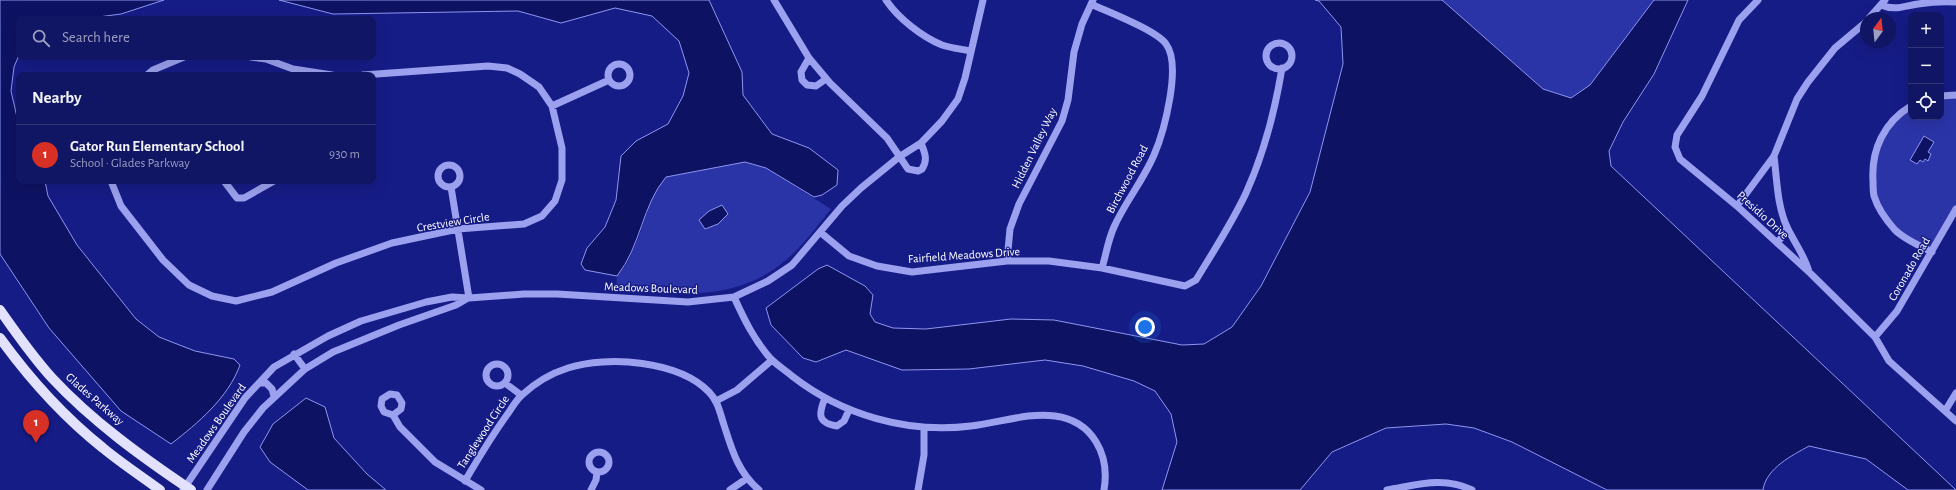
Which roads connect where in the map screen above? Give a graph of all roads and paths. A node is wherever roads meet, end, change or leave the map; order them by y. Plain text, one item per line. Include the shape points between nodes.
1 (774, 0) edge
2 (886, 0) edge
3 (983, 0) edge
4 (1758, 0) edge
5 (1092, 2) edge
6 (1883, 2) edge
7 (1956, 2) edge
8 (1874, 12) edge
9 (1860, 27) edge
10 (970, 51) junction
11 (809, 58) junction
12 (177, 60) edge
13 (269, 60) edge
14 (1282, 68) dead end
15 (151, 72) edge
16 (312, 72) edge
17 (376, 74) edge
18 (826, 79) junction
19 (609, 80) dead end
20 (1956, 95) edge
21 (1944, 96) edge
22 (552, 106) junction
23 (1908, 108) edge
24 (921, 143) junction
25 (899, 156) junction
26 (1774, 156) junction
27 (112, 184) edge
28 (226, 184) edge
29 (269, 184) edge
30 (451, 187) dead end
31 (1737, 206) junction
32 (1956, 210) edge
33 (1787, 227) junction
34 (458, 230) junction
35 (820, 232) junction
36 (1777, 243) junction
37 (1932, 252) junction
38 (1007, 261) junction
39 (1102, 268) junction
40 (1809, 272) junction
41 (734, 296) junction
42 (469, 298) junction
43 (0, 310) edge
44 (1876, 337) junction
45 (0, 338) edge
46 (294, 354) junction
47 (772, 360) junction
48 (304, 369) junction
49 (259, 383) junction
50 (505, 383) dead end
51 (1956, 393) edge
52 (274, 396) junction
53 (521, 396) junction
54 (825, 398) junction
55 (716, 401) junction
56 (849, 410) junction
57 (1945, 411) junction
58 (393, 415) dead end
59 (1956, 421) edge
60 (924, 428) junction
61 (597, 472) dead end
62 (746, 479) junction
63 (465, 481) junction
64 (186, 489) edge
65 (160, 490) edge
66 (207, 490) edge
67 (481, 490) edge
68 (591, 490) edge
69 (730, 490) edge
70 (759, 490) edge
71 (918, 490) edge
72 (1104, 490) edge
73 (1387, 490) edge
74 (1472, 490) edge

1 - 11 street
2 - 10 street via 915,29 942,45
3 - 10 street, Meadows Boulevard
4 - 31 street, Presidio Drive via 1739,20 1702,96 1677,135 1675,146 1680,159
5 - 38 street, Hidden Valley Way via 1074,52 1068,100 1062,122 1019,204 1010,229
5 - 39 street, Birchwood Road via 1165,42 1172,53 1173,72 1166,116 1154,155 1114,227
6 - 7 street via 1890,9 1939,1
6 - 8 street
9 - 26 street via 1835,48 1808,82
10 - 24 street, Meadows Boulevard via 958,99
11 - 18 street
11 - 18 street via 801,72 802,80 807,85 816,86
12 - 15 street
13 - 16 street via 293,69
14 - 39 street, Fairfield Meadows Drive via 1266,142 1246,194 1196,280 1185,286
17 - 22 street, Crestview Circle via 488,66 507,68 539,87
18 - 25 street via 887,138
19 - 22 street
20 - 21 street
22 - 34 street, Crestview Circle via 562,148 562,180 555,201 542,216 524,224
23 - 37 street via 1900,112 1891,123 1877,146 1873,158 1874,194 1880,211 1896,231
24 - 25 street, Meadows Boulevard
24 - 25 street via 926,159 922,169 908,169
25 - 35 street, Meadows Boulevard via 842,206
26 - 31 street
26 - 33 street via 1779,202
27 - 34 street, Crestview Circle via 121,206 163,260 189,285 212,296 236,301 272,292 336,263 392,243
28 - 29 street via 237,198 244,198
30 - 34 street
31 - 36 street, Presidio Drive
32 - 37 street, Coronado Road
33 - 36 street
33 - 40 street via 1807,263
34 - 42 street
35 - 38 street, Fairfield Meadows Drive via 850,256 876,266 912,272
35 - 41 street, Meadows Boulevard via 792,265
36 - 40 street, Presidio Drive
37 - 44 street, Coronado Road via 1897,311
38 - 39 street, Fairfield Meadows Drive via 1048,261
40 - 44 street, Presidio Drive
41 - 42 street, Meadows Boulevard via 688,302 537,294
41 - 47 street via 758,343
42 - 46 street, Meadows Boulevard via 452,297 426,302 368,318
42 - 48 street, Meadows Boulevard via 333,352
43 - 64 main road, Glades Parkway via 51,377 74,400
44 - 57 street, Presidio Drive via 1889,361
45 - 65 main road via 41,388 82,430 102,448
46 - 48 street
46 - 49 street, Meadows Boulevard
47 - 54 street
47 - 55 street via 736,390
48 - 52 street, Meadows Boulevard
49 - 52 street via 266,383
49 - 64 street, Meadows Boulevard via 245,398
50 - 53 street, Tanglewood Circle
51 - 57 street
52 - 66 street, Meadows Boulevard via 244,432
53 - 55 street, Tanglewood Circle via 544,378 569,368 596,362 625,362 671,369 699,383
53 - 63 street, Tanglewood Circle via 500,424
54 - 56 street
54 - 56 street via 820,410 822,420 827,424 837,426 844,421
55 - 62 street, Tanglewood Circle via 733,453
56 - 60 street via 881,420
57 - 59 street, Presidio Drive
58 - 63 street, Tanglewood Circle via 400,426 435,462
60 - 71 street via 924,454
60 - 72 street via 971,427 1040,415 1075,422 1095,438 1100,447
61 - 68 street
62 - 69 street
62 - 70 street, Tanglewood Circle
63 - 67 street, Tanglewood Circle
73 - 74 street via 1432,482 1451,482

